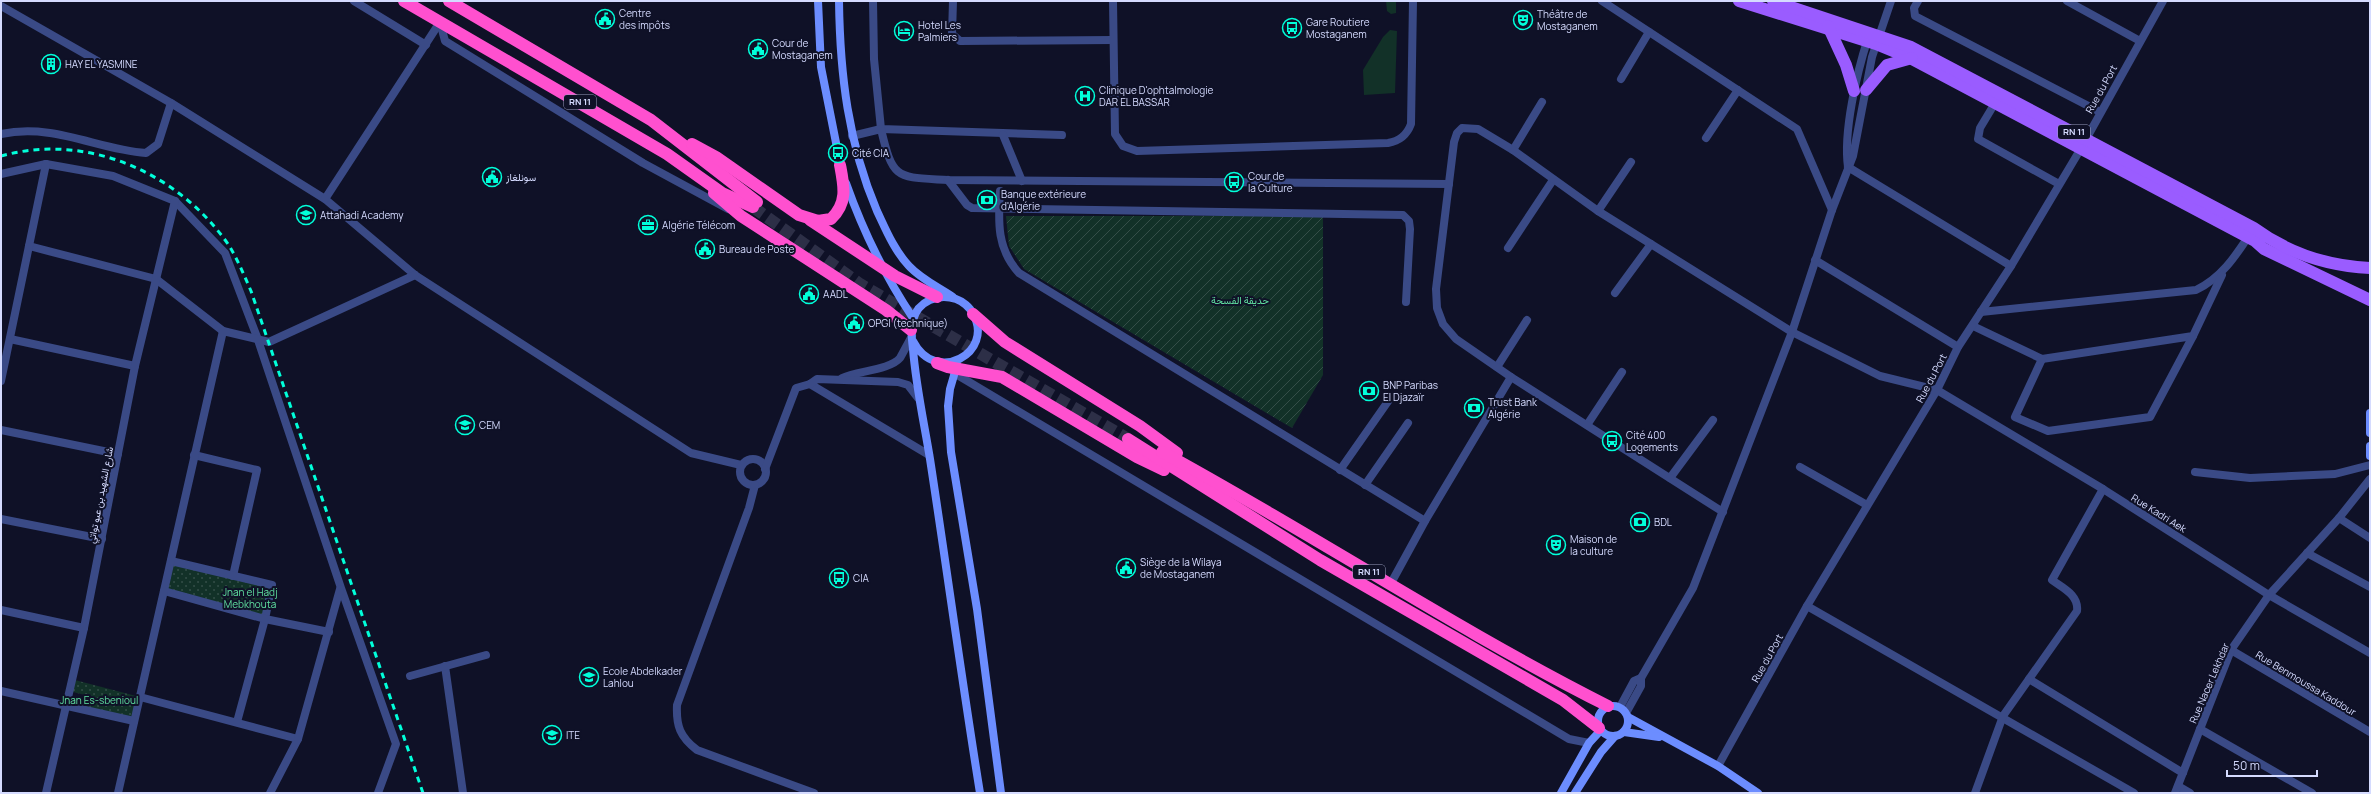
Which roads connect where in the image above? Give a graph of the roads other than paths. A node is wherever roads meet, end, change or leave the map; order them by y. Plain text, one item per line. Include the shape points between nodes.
1 (354, 1) edge
2 (404, 1) edge
3 (449, 1) edge
4 (818, 1) edge
5 (839, 1) edge
6 (873, 1) edge
7 (953, 1) edge
8 (1113, 1) edge
9 (1413, 1) edge
10 (1602, 1) edge
11 (1739, 1) edge
12 (1773, 1) edge
13 (1891, 1) edge
14 (1918, 1) edge
15 (2067, 1) edge
16 (2163, 1) edge
17 (1, 6) edge
18 (440, 22) junction
19 (1827, 24) junction
20 (1649, 32) junction
21 (1873, 39) junction
22 (1113, 40) junction
23 (2140, 41) junction
24 (426, 45) junction
25 (1924, 54) junction
26 (1910, 58) junction
27 (1621, 79) dead end
28 (1738, 90) junction
29 (1860, 90) junction
30 (1542, 102) dead end
31 (171, 103) junction
32 (1994, 103) junction
33 (2100, 112) junction
34 (651, 120) junction
35 (881, 128) junction
36 (1, 134) edge
37 (1004, 135) junction
38 (1062, 135) dead end
39 (852, 136) junction
40 (1706, 138) dead end
41 (2083, 144) junction
42 (1513, 150) junction
43 (667, 154) junction
44 (1631, 162) dead end
45 (46, 164) junction
46 (840, 165) junction
47 (1848, 167) junction
48 (1, 174) edge
49 (948, 180) junction
50 (1553, 180) junction
51 (1022, 181) junction
52 (1449, 184) junction
53 (2059, 184) junction
54 (1000, 191) dead end
55 (324, 199) junction
56 (175, 202) junction
57 (999, 209) junction
58 (1832, 210) junction
59 (1598, 211) junction
60 (741, 216) junction
61 (808, 219) junction
62 (2251, 233) junction
63 (1651, 244) junction
64 (29, 246) junction
65 (1508, 248) dead end
66 (1815, 260) junction
67 (2011, 266) junction
68 (882, 268) junction
69 (2370, 268) edge
70 (2223, 272) junction
71 (415, 275) junction
72 (156, 278) junction
73 (1615, 293) dead end
74 (936, 297) junction
75 (957, 300) junction
76 (2370, 300) edge
77 (1406, 302) dead end
78 (1981, 312) junction
79 (973, 314) junction
80 (1527, 320) dead end
81 (1973, 326) junction
82 (223, 331) junction
83 (912, 331) junction
84 (1792, 332) junction
85 (2193, 336) junction
86 (257, 337) junction
87 (10, 339) junction
88 (1958, 347) junction
89 (2042, 359) junction
90 (937, 363) joint
91 (135, 366) junction
92 (956, 367) junction
93 (1497, 367) junction
94 (1622, 372) dead end
95 (1511, 377) junction
96 (842, 378) junction
97 (1, 381) edge
98 (810, 384) junction
99 (1937, 390) junction
100 (918, 398) junction
101 (1389, 400) dead end
102 (2370, 413) edge
103 (1714, 420) dead end
104 (1408, 423) dead end
105 (1587, 425) junction
106 (1, 430) edge
107 (2370, 433) edge
108 (2370, 446) edge
109 (118, 454) junction
110 (194, 455) junction
111 (929, 455) junction
112 (2370, 456) edge
113 (2370, 465) edge
114 (741, 466) junction
115 (1800, 467) dead end
116 (765, 469) junction
117 (1340, 470) junction
118 (2195, 472) dead end
119 (1670, 478) junction
120 (2370, 479) edge
121 (1365, 484) junction
122 (755, 485) junction
123 (2103, 489) junction
124 (1249, 499) junction
125 (1867, 506) junction
126 (1244, 512) junction
127 (1723, 512) junction
128 (2339, 518) junction
129 (1, 519) edge
130 (1425, 521) junction
131 (2370, 538) edge
132 (102, 539) junction
133 (2307, 553) junction
134 (171, 562) junction
135 (232, 576) junction
136 (1390, 585) junction
137 (2370, 587) edge
138 (341, 588) junction
139 (164, 592) junction
140 (2269, 595) junction
141 (1807, 606) junction
142 (1, 610) edge
143 (265, 619) junction
144 (84, 628) junction
145 (330, 632) junction
146 (2231, 650) junction
147 (2370, 653) edge
148 (486, 655) dead end
149 (445, 666) junction
150 (410, 676) dead end
151 (2029, 679) junction
152 (1, 691) edge
153 (140, 697) junction
154 (66, 705) junction
155 (1608, 706) junction
156 (1625, 712) junction
157 (2003, 716) junction
158 (134, 721) junction
159 (237, 722) junction
160 (1600, 728) junction
161 (2200, 729) junction
162 (1624, 732) junction
163 (2370, 732) edge
164 (1615, 736) junction
165 (1662, 737) junction
166 (298, 739) junction
167 (1589, 743) junction
168 (1718, 766) junction
169 (2183, 773) junction
170 (2176, 789) edge
171 (46, 793) edge
172 (118, 793) edge
173 (270, 793) edge
174 (378, 793) edge
175 (462, 793) edge
176 (814, 793) edge
177 (980, 793) edge
178 (1001, 793) edge
179 (1561, 793) edge
180 (1575, 793) edge
181 (1758, 793) edge
182 (1976, 793) edge
183 (2134, 793) edge
184 (2190, 793) edge
185 (2312, 793) edge

1 - 24 street
2 - 18 highway, RN 11
3 - 34 highway, RN 11
4 - 46 main road via 821,67
5 - 39 main road via 842,74
6 - 35 street via 874,59
7 - 22 street via 952,34 960,40
8 - 22 street
9 - 22 street via 1411,124 1405,136 1394,142 1130,150 1120,144 1115,134
10 - 20 street
11 - 19 main road, RN 11
12 - 19 main road, RN 11
13 - 21 street
14 - 33 street via 1914,8 1915,16
15 - 23 street
16 - 23 street, Rue du Port
17 - 31 street
18 - 24 street
18 - 43 highway, RN 11
18 - 60 street via 445,42 643,163
19 - 21 main road, RN 11
19 - 29 main road
20 - 27 street
20 - 28 street
21 - 25 main road, RN 11
21 - 26 main road, RN 11
21 - 29 street
21 - 29 street via 1861,59
23 - 33 street, Rue du Port
24 - 55 street
25 - 26 main road
25 - 41 main road, RN 11
26 - 29 main road via 1887,65
26 - 32 main road, RN 11
28 - 40 street
28 - 58 street via 1797,129
29 - 47 street via 1846,154
29 - 47 street via 1855,151
30 - 42 street
31 - 36 street via 158,144 146,153 124,151 52,132 15,131
31 - 55 street
32 - 41 main road, RN 11
32 - 53 street via 1980,128 1978,139
33 - 41 street, Rue du Port
34 - 43 highway, RN 11 via 755,204 722,193
34 - 61 highway via 716,157
35 - 37 street
35 - 39 street
35 - 49 street via 888,160 896,170 908,178
37 - 38 street
37 - 51 street
39 - 75 main road via 870,193 892,242 917,273
41 - 53 street, Rue du Port
41 - 62 main road, RN 11
42 - 50 street, Rue Kadri Aek
42 - 52 street, Rue Kadri Aek via 1478,129 1462,128 1454,142
43 - 60 highway
44 - 59 street
45 - 48 street
45 - 56 street via 113,176
45 - 64 street
46 - 61 highway via 844,197 838,212 826,221
46 - 68 main road via 863,227
47 - 58 street
47 - 67 street
49 - 51 street
49 - 57 street via 972,208
50 - 59 street, Rue Kadri Aek
50 - 65 street
51 - 52 street
52 - 93 street via 1436,289 1437,308 1443,324 1456,339
53 - 67 street, Rue du Port
54 - 57 street
55 - 71 street
56 - 72 street, شارع الشهيد بن عبو تواتي
56 - 86 street via 225,253
57 - 77 street via 1403,215 1409,221 1410,229
57 - 117 street via 1002,249 1019,273
58 - 66 street
59 - 63 street, Rue Kadri Aek
60 - 83 highway via 886,310
61 - 68 highway
62 - 69 main road, RN 11 via 2314,259
62 - 70 street
62 - 76 main road, RN 11 via 2264,249
63 - 73 street
63 - 84 street, Rue Kadri Aek
64 - 72 street
64 - 87 street
66 - 84 street
66 - 88 street
67 - 78 street, Rue du Port
68 - 74 highway
68 - 83 main road
70 - 78 street via 2196,290
70 - 85 street
71 - 86 street via 269,342
71 - 114 street via 690,453
72 - 82 street
72 - 91 street, شارع الشهيد بن عبو تواتي
74 - 75 main road
74 - 83 main road via 918,308
75 - 79 main road via 966,305
78 - 81 street, Rue du Port
79 - 92 main road via 977,324 974,345
79 - 124 highway via 1005,342 1140,426 1166,446
80 - 93 street
81 - 88 street, Rue du Port
81 - 89 street
82 - 86 street
82 - 110 street
83 - 90 main road via 918,351
83 - 96 street via 899,358 893,364
83 - 100 main road
84 - 99 street, Rue Kadri Aek via 1880,376
84 - 127 street
85 - 89 street
85 - 89 street via 2150,417 2048,431 2015,417
86 - 138 street
87 - 91 street
87 - 97 street
88 - 99 street, Rue du Port
90 - 92 highway
91 - 109 street, شارع الشهيد بن عبو تواتي
92 - 126 highway via 1002,378 1136,457
92 - 167 street via 1569,739
92 - 178 main road via 948,406 951,452 977,609
93 - 95 street
94 - 105 street
95 - 105 street
95 - 130 street
96 - 98 street via 818,379
96 - 100 street via 908,385
98 - 111 street
98 - 116 street via 796,388
99 - 123 street, Rue Kadri Aek
99 - 125 street, Rue du Port
100 - 111 main road
101 - 117 street
102 - 107 main road
103 - 119 street
104 - 121 street
105 - 119 street
106 - 109 street
108 - 112 main road
109 - 132 street, شارع الشهيد بن عبو تواتي
110 - 134 street
110 - 135 street via 257,470
111 - 177 main road
113 - 118 street via 2335,474 2250,478
114 - 116 street via 747,460 754,459 761,462
114 - 122 street via 744,482
115 - 125 street
116 - 122 street via 763,479
117 - 121 street
119 - 127 street
120 - 128 street, Rue Nacer Lekhdar
121 - 130 street
122 - 176 street via 749,508 677,705 676,718 685,740 697,750
123 - 140 street, Rue Kadri Aek
123 - 151 street via 2052,580 2075,597 2077,611
124 - 126 highway, RN 11 via 1130,437
124 - 136 highway, RN 11
125 - 141 street, Rue du Port
126 - 160 highway, RN 11 via 1320,560 1563,700
127 - 156 street via 1694,588 1641,678 1641,686
128 - 131 street
128 - 133 street, Rue Nacer Lekhdar
129 - 132 street
130 - 136 street
132 - 144 street, شارع الشهيد بن عبو تواتي
133 - 137 street
133 - 140 street, Rue Nacer Lekhdar
134 - 135 street
134 - 139 street
135 - 143 street via 272,585
136 - 155 highway, RN 11
138 - 145 street
138 - 174 street via 396,744
139 - 143 street
139 - 153 street
140 - 146 street, Rue Nacer Lekhdar
140 - 147 street, Rue Kadri Aek
141 - 157 street
141 - 168 street, Rue du Port
142 - 144 street
143 - 145 street
143 - 159 street
144 - 154 street, شارع الشهيد بن عبو تواتي
145 - 166 street
146 - 161 street, Rue Nacer Lekhdar
146 - 163 street, Rue Benmoussa Kaddour
148 - 149 street
149 - 150 street
149 - 175 street
151 - 157 street
151 - 169 street
152 - 154 street
153 - 158 street
153 - 159 street
154 - 158 street
154 - 171 street, شارع الشهيد بن عبو تواتي
155 - 156 main road
155 - 160 main road via 1599,715
156 - 162 main road via 1628,725
156 - 165 main road
157 - 182 street
157 - 183 street
158 - 172 street
159 - 166 street
160 - 164 main road via 1605,734
160 - 167 main road
161 - 169 street, Rue Nacer Lekhdar
161 - 185 street
162 - 164 main road
162 - 165 main road
164 - 180 main road via 1601,752
165 - 168 main road
166 - 173 street
167 - 179 main road
168 - 181 main road
169 - 170 street, Rue Nacer Lekhdar
170 - 184 street

